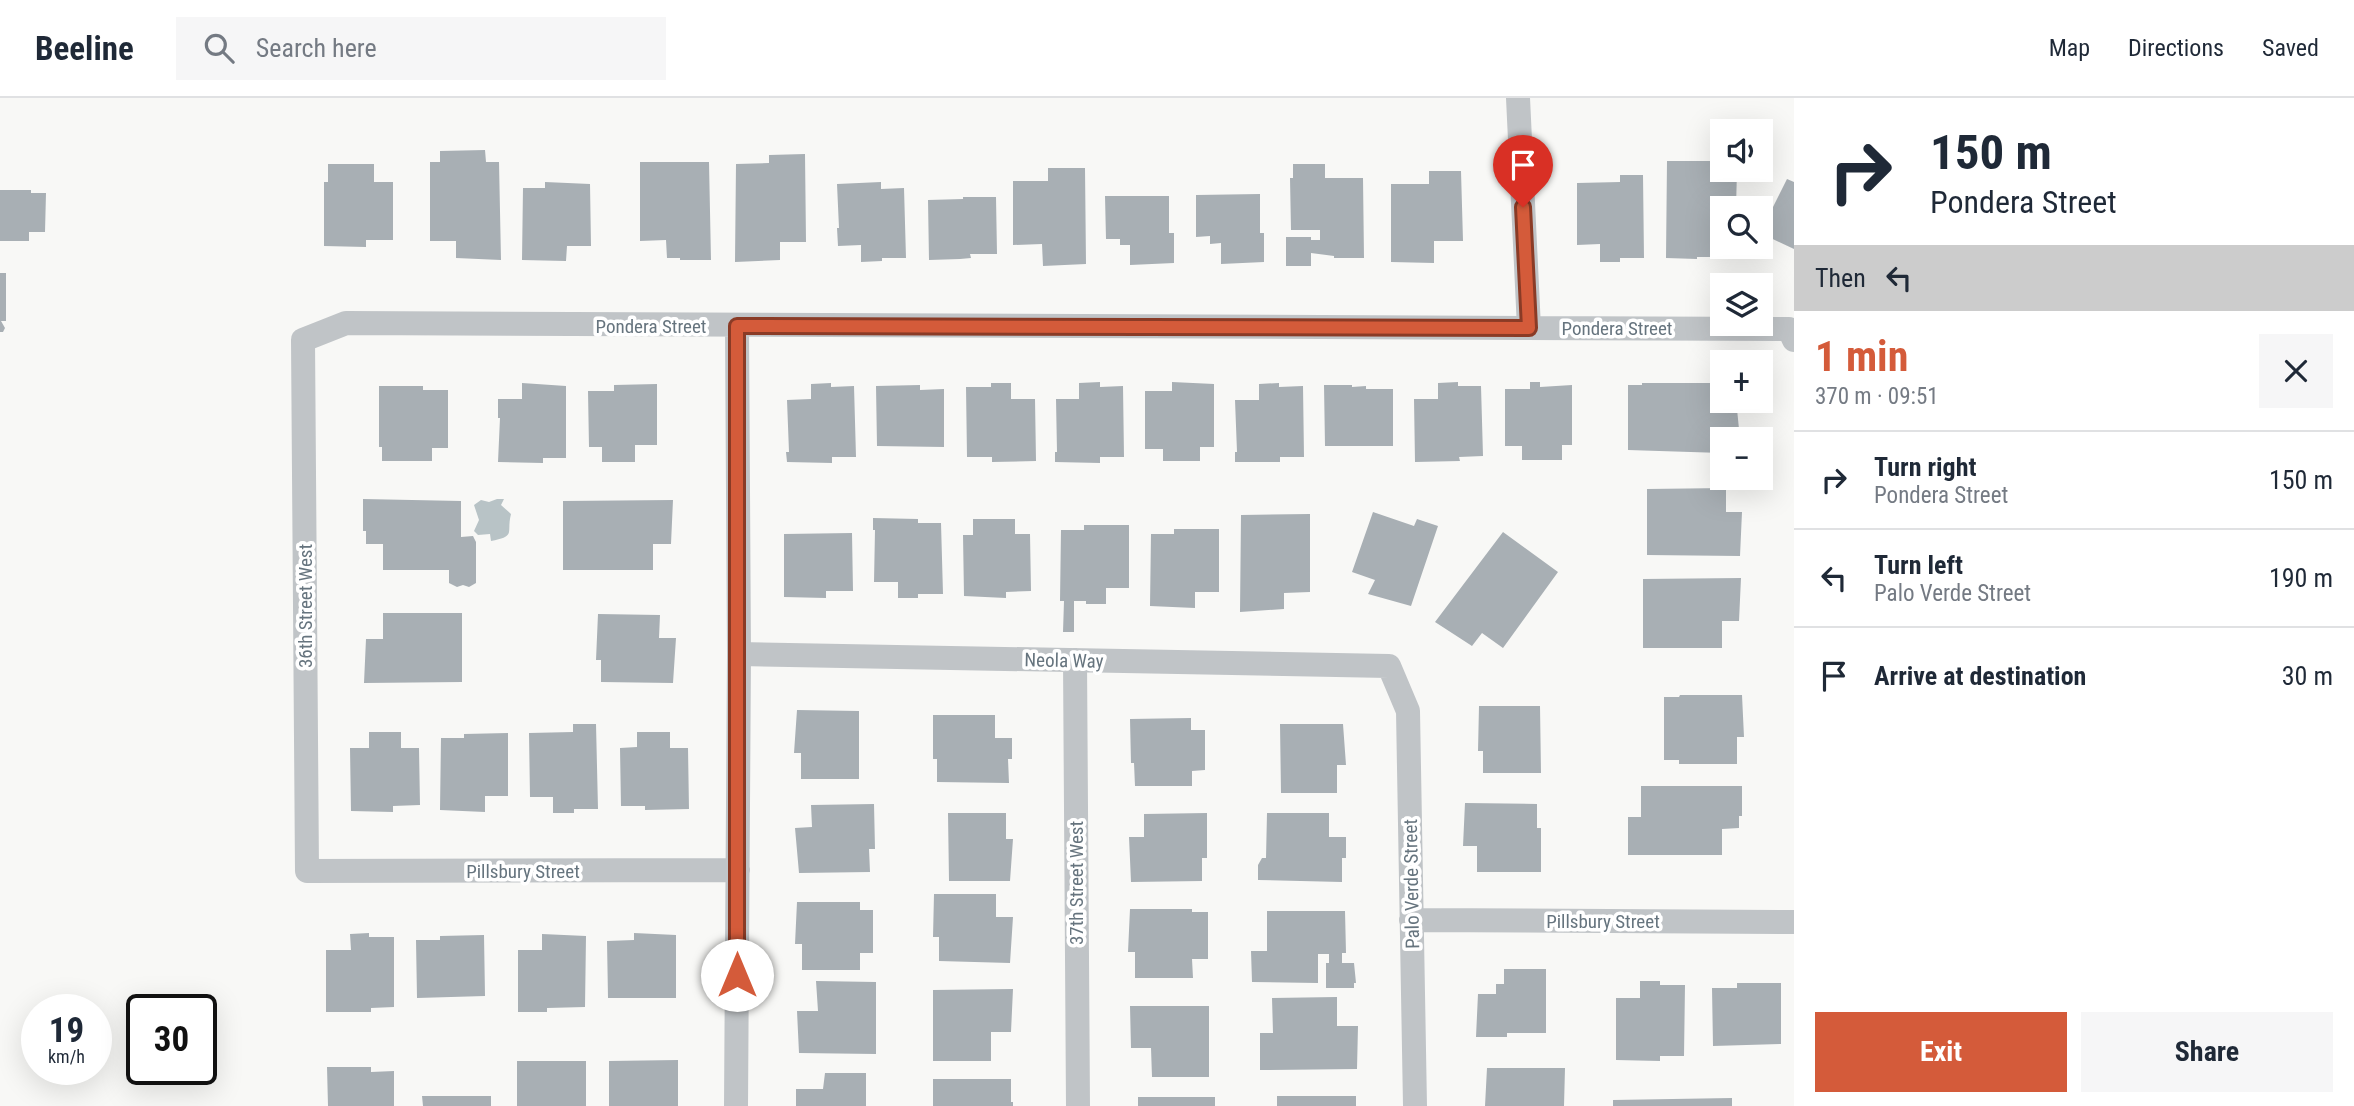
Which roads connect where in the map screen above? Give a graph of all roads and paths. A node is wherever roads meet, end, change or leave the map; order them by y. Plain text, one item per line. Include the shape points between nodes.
1 (1518, 98) edge
2 (737, 326) junction
3 (1529, 328) junction
4 (1794, 340) edge
5 (303, 341) joint
6 (738, 654) junction
7 (1075, 660) junction
8 (1389, 666) joint
9 (738, 870) junction
10 (307, 871) joint
11 (1411, 920) junction
12 (1794, 922) edge
13 (736, 1106) edge
14 (1078, 1106) edge
15 (1415, 1106) edge

1 - 3 street
2 - 3 street, Pondera Street
2 - 5 street, Pondera Street via 346,323
2 - 6 street
3 - 4 street, Pondera Street via 1789,329
5 - 10 street, 36th Street West
6 - 7 street, Neola Way
6 - 9 street
7 - 8 street, Neola Way
7 - 14 street, 37th Street West
8 - 11 street, Palo Verde Street via 1408,711
9 - 10 street, Pillsbury Street
9 - 13 street
11 - 12 street, Pillsbury Street
11 - 15 street, Palo Verde Street

